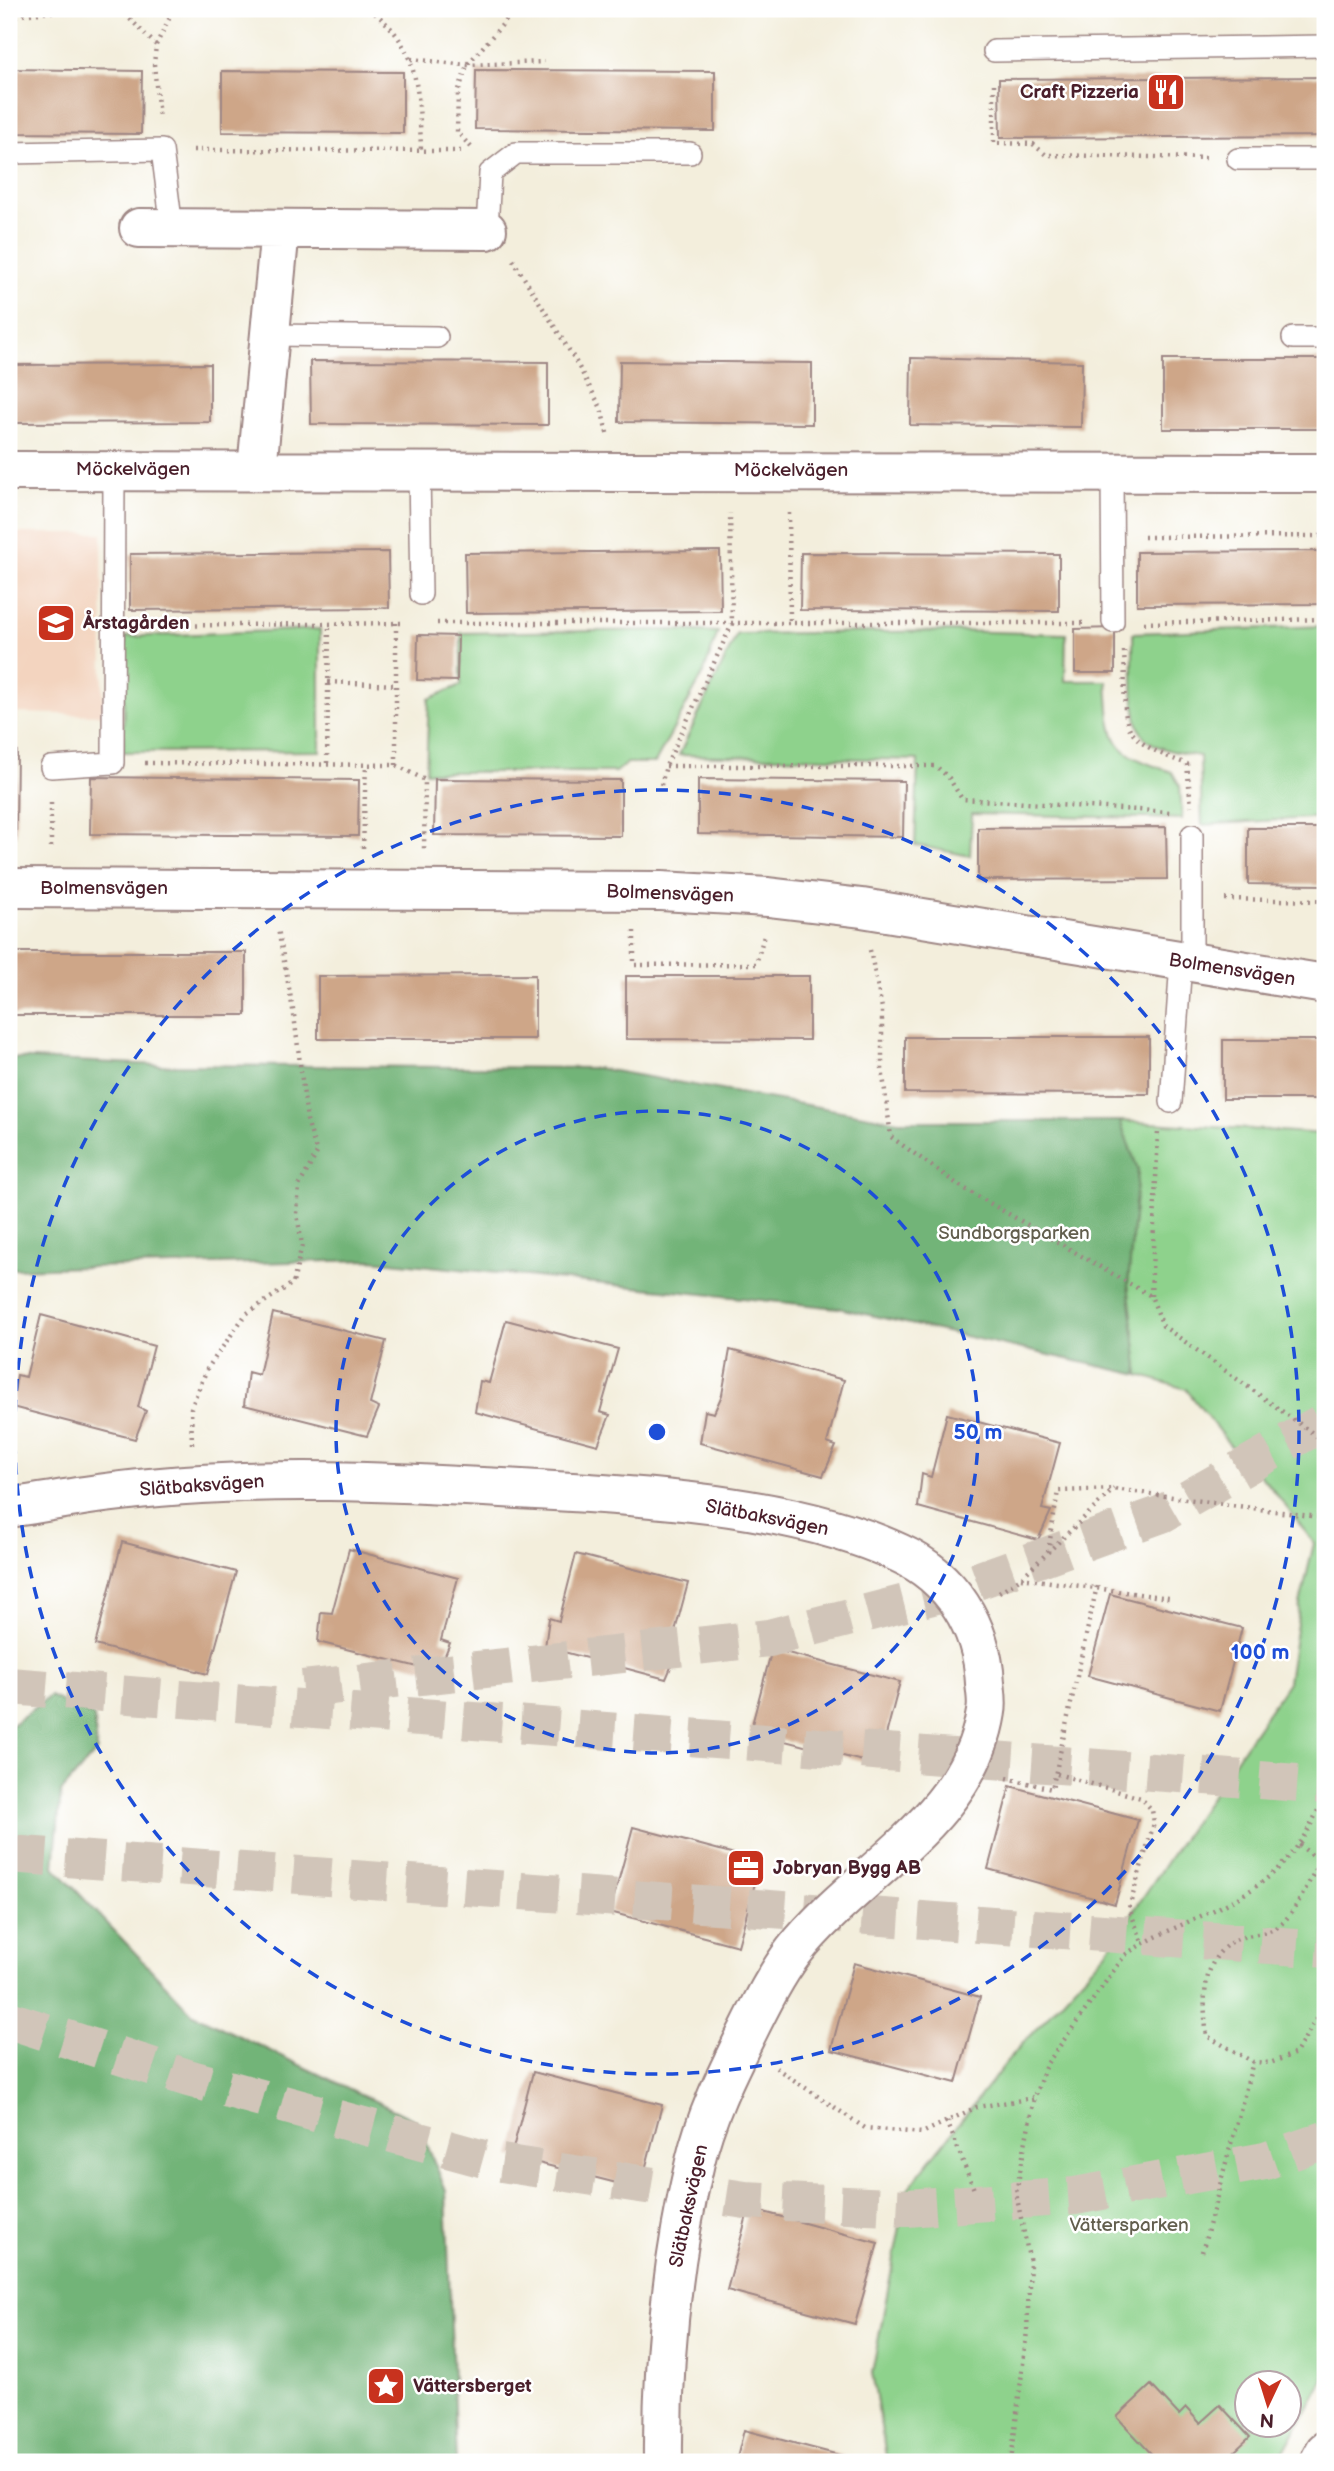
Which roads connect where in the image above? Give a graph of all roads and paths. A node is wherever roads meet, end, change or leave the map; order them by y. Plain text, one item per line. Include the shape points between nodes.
1 (83, 9) edge
2 (120, 9) edge
3 (174, 9) edge
4 (369, 9) edge
5 (516, 9) edge
6 (9, 16) edge
7 (156, 44) junction
8 (1325, 46) edge
9 (994, 51) joint
10 (411, 60) junction
11 (544, 62) dead end
12 (467, 65) junction
13 (160, 127) dead end
14 (457, 132) dead end
15 (162, 150) junction
16 (421, 150) junction
17 (475, 151) dead end
18 (9, 153) edge
19 (690, 153) dead end
20 (1238, 159) joint
21 (1325, 159) edge
22 (155, 228) joint
23 (280, 229) junction
24 (487, 230) junction
25 (271, 335) junction
26 (437, 337) dead end
27 (1293, 338) dead end
28 (1325, 338) edge
29 (114, 469) junction
30 (257, 469) junction
31 (615, 469) junction
32 (419, 470) junction
33 (729, 470) junction
34 (789, 470) junction
35 (9, 471) edge
36 (1112, 471) junction
37 (1325, 473) edge
38 (1325, 536) edge
39 (1113, 537) junction
40 (421, 594) dead end
41 (1325, 619) edge
42 (1113, 622) dead end
43 (396, 623) junction
44 (408, 623) dead end
45 (434, 623) dead end
46 (1155, 623) dead end
47 (329, 624) junction
48 (732, 624) junction
49 (790, 624) junction
50 (1072, 624) dead end
51 (115, 627) junction
52 (1125, 658) dead end
53 (328, 682) junction
54 (396, 685) junction
55 (113, 763) junction
56 (327, 763) junction
57 (366, 765) junction
58 (396, 765) junction
59 (666, 766) junction
60 (51, 767) joint
61 (661, 785) dead end
62 (1192, 824) junction
63 (424, 837) dead end
64 (364, 838) dead end
65 (9, 888) edge
66 (50, 888) junction
67 (269, 888) junction
68 (1192, 898) junction
69 (1325, 901) edge
70 (862, 908) junction
71 (634, 924) dead end
72 (766, 927) dead end
73 (1186, 963) junction
74 (1325, 985) edge
75 (1171, 1102) joint
76 (1150, 1296) junction
77 (1325, 1442) edge
78 (194, 1487) junction
79 (1114, 1489) junction
80 (9, 1508) edge
81 (1325, 1518) edge
82 (1048, 1552) junction
83 (1021, 1577) junction
84 (1097, 1586) junction
85 (1169, 1598) dead end
86 (968, 1611) junction
87 (1057, 1774) junction
88 (1052, 1789) dead end
89 (1325, 1794) edge
90 (1299, 1845) junction
91 (1323, 1860) edge
92 (1142, 1942) junction
93 (1325, 2004) edge
94 (741, 2044) junction
95 (1253, 2062) junction
96 (1034, 2098) junction
97 (947, 2122) junction
98 (975, 2192) dead end
99 (1202, 2252) dead end
100 (1325, 2451) edge
101 (663, 2462) edge
102 (1011, 2462) edge
103 (1319, 2462) edge

1 - 6 path
2 - 7 path
3 - 7 path
4 - 10 path via 386,20
5 - 12 path
7 - 13 path
8 - 9 lane
9 - 20 path via 994,143 1033,144 1046,155
10 - 12 path
10 - 16 path via 420,102
11 - 12 path
12 - 14 path via 458,93
15 - 16 path
15 - 18 lane
15 - 22 lane
16 - 17 path
19 - 24 lane via 516,153 490,173
20 - 21 lane
22 - 23 street
23 - 24 street
23 - 25 street
24 - 31 path via 518,267 601,408
25 - 26 lane
25 - 30 street
27 - 28 lane
29 - 30 street, Möckelvägen
29 - 35 street, Möckelvägen
29 - 51 lane
30 - 32 street, Möckelvägen
31 - 32 street, Möckelvägen
31 - 33 street, Möckelvägen
32 - 40 lane
33 - 34 street, Möckelvägen
33 - 48 path
34 - 36 street, Möckelvägen
34 - 49 path
36 - 37 street, Möckelvägen
36 - 39 lane
38 - 39 path
39 - 42 lane
41 - 46 path
43 - 44 path
43 - 47 path
43 - 54 path
45 - 48 path
47 - 51 path
47 - 53 path
48 - 49 path
48 - 59 path
49 - 50 path
51 - 55 lane
52 - 62 path via 1129,730 1138,743 1187,764
53 - 54 path
53 - 56 path
54 - 58 path
55 - 56 path
55 - 60 lane
56 - 57 path
57 - 58 path
57 - 64 path
58 - 63 path via 425,780
59 - 61 path
59 - 62 path via 936,766 950,778 962,799
60 - 66 path
62 - 68 lane
65 - 66 street, Bolmensvägen
66 - 67 street, Bolmensvägen
67 - 70 street, Bolmensvägen via 661,891
67 - 78 path via 294,1015 307,1120 317,1153 299,1186 302,1245 293,1283 246,1314 207,1369 191,1408
68 - 69 path
68 - 73 lane
70 - 73 street, Bolmensvägen
70 - 76 path via 882,1008 882,1068 891,1137 960,1186
71 - 72 path via 634,965 756,964
73 - 74 street, Bolmensvägen
73 - 75 lane
75 - 76 path via 1159,1121
76 - 77 path via 1163,1326
78 - 80 street, Slätbaksvägen via 109,1492
78 - 86 street, Slätbaksvägen via 270,1482 411,1483 605,1494 713,1506 814,1524 901,1553 938,1579
79 - 81 path
79 - 82 path
79 - 82 path via 1058,1491
82 - 83 path
83 - 84 path
83 - 86 path
84 - 85 path
84 - 87 path
86 - 94 street, Slätbaksvägen via 984,1657 987,1711 968,1769 940,1812 831,1908 791,1955
87 - 88 path
87 - 92 path via 1142,1798 1152,1810 1154,1823 1129,1908
89 - 90 path
90 - 91 path
90 - 92 path via 1269,1880 1234,1902
91 - 95 path via 1279,1927 1230,1943 1214,1960 1205,1980 1202,2005 1207,2036
92 - 96 path via 1125,1955 1046,2065
93 - 95 path via 1296,2053 1270,2063
94 - 97 path via 865,2128 922,2133
94 - 101 street, Slätbaksvägen via 695,2158 671,2295
95 - 99 path
96 - 97 path via 977,2107
96 - 102 path via 1016,2193 1030,2263
97 - 98 path
100 - 103 street

